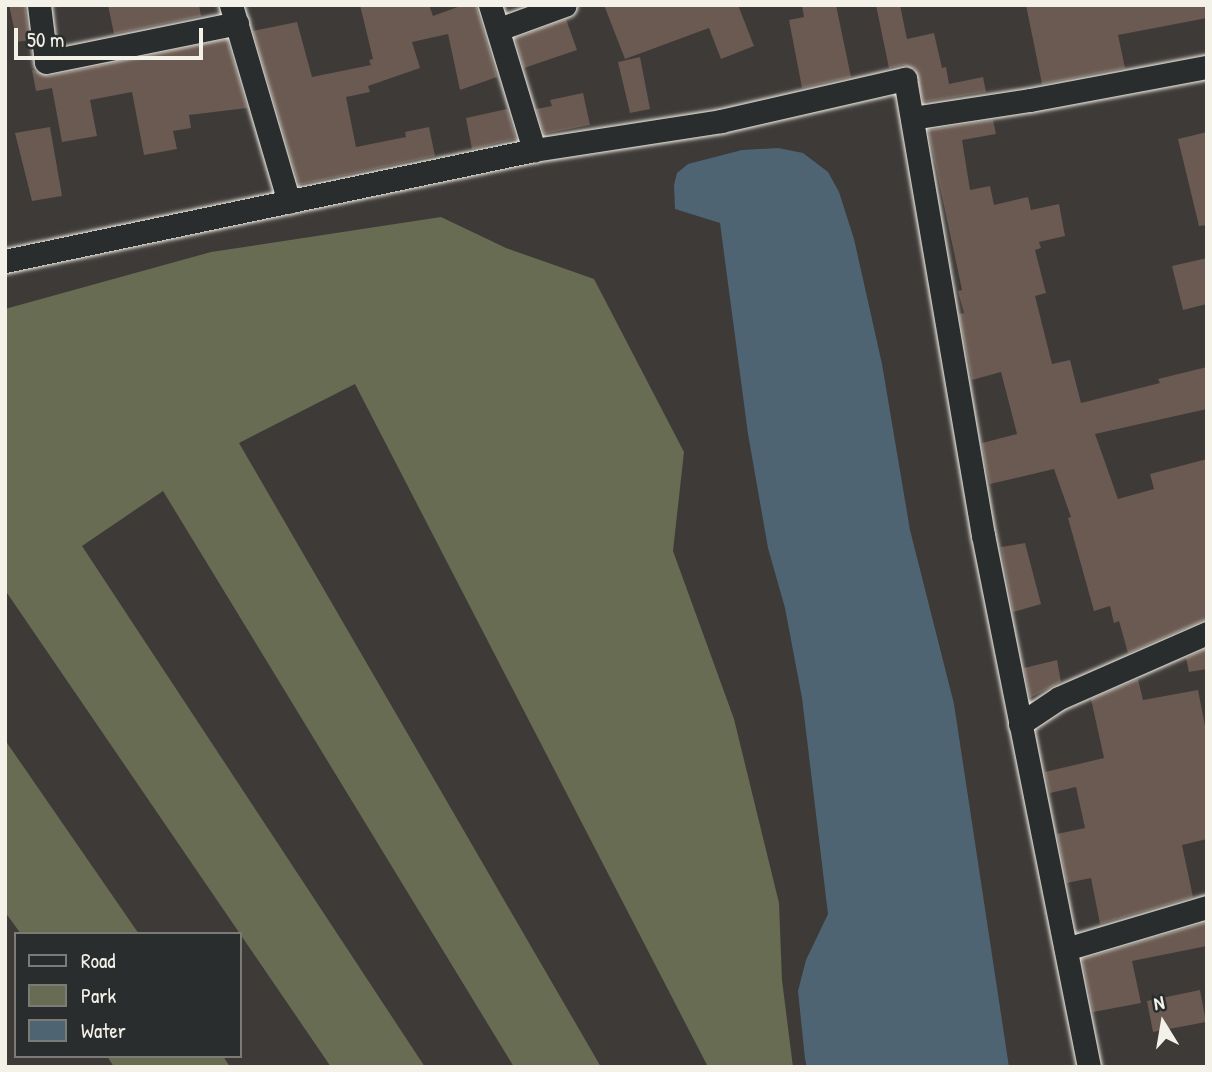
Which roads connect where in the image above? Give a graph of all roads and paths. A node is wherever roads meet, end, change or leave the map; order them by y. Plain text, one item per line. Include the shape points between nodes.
1 (38, 5) edge
2 (490, 5) edge
3 (565, 5) edge
4 (234, 14) edge
5 (499, 29) junction
6 (1207, 67) edge
7 (912, 118) junction
8 (534, 150) junction
9 (289, 201) junction
10 (5, 261) edge
11 (1207, 634) edge
12 (1020, 724) junction
13 (1207, 907) edge
14 (1066, 949) junction
15 (1089, 1067) edge

1 - 4 street via 47,62
2 - 5 street
3 - 5 street
4 - 9 street
5 - 8 street
6 - 7 street
7 - 8 street via 905,79 721,121
7 - 12 street
8 - 9 street
9 - 10 street
11 - 12 street via 1059,698
12 - 14 street
13 - 14 street
14 - 15 street

